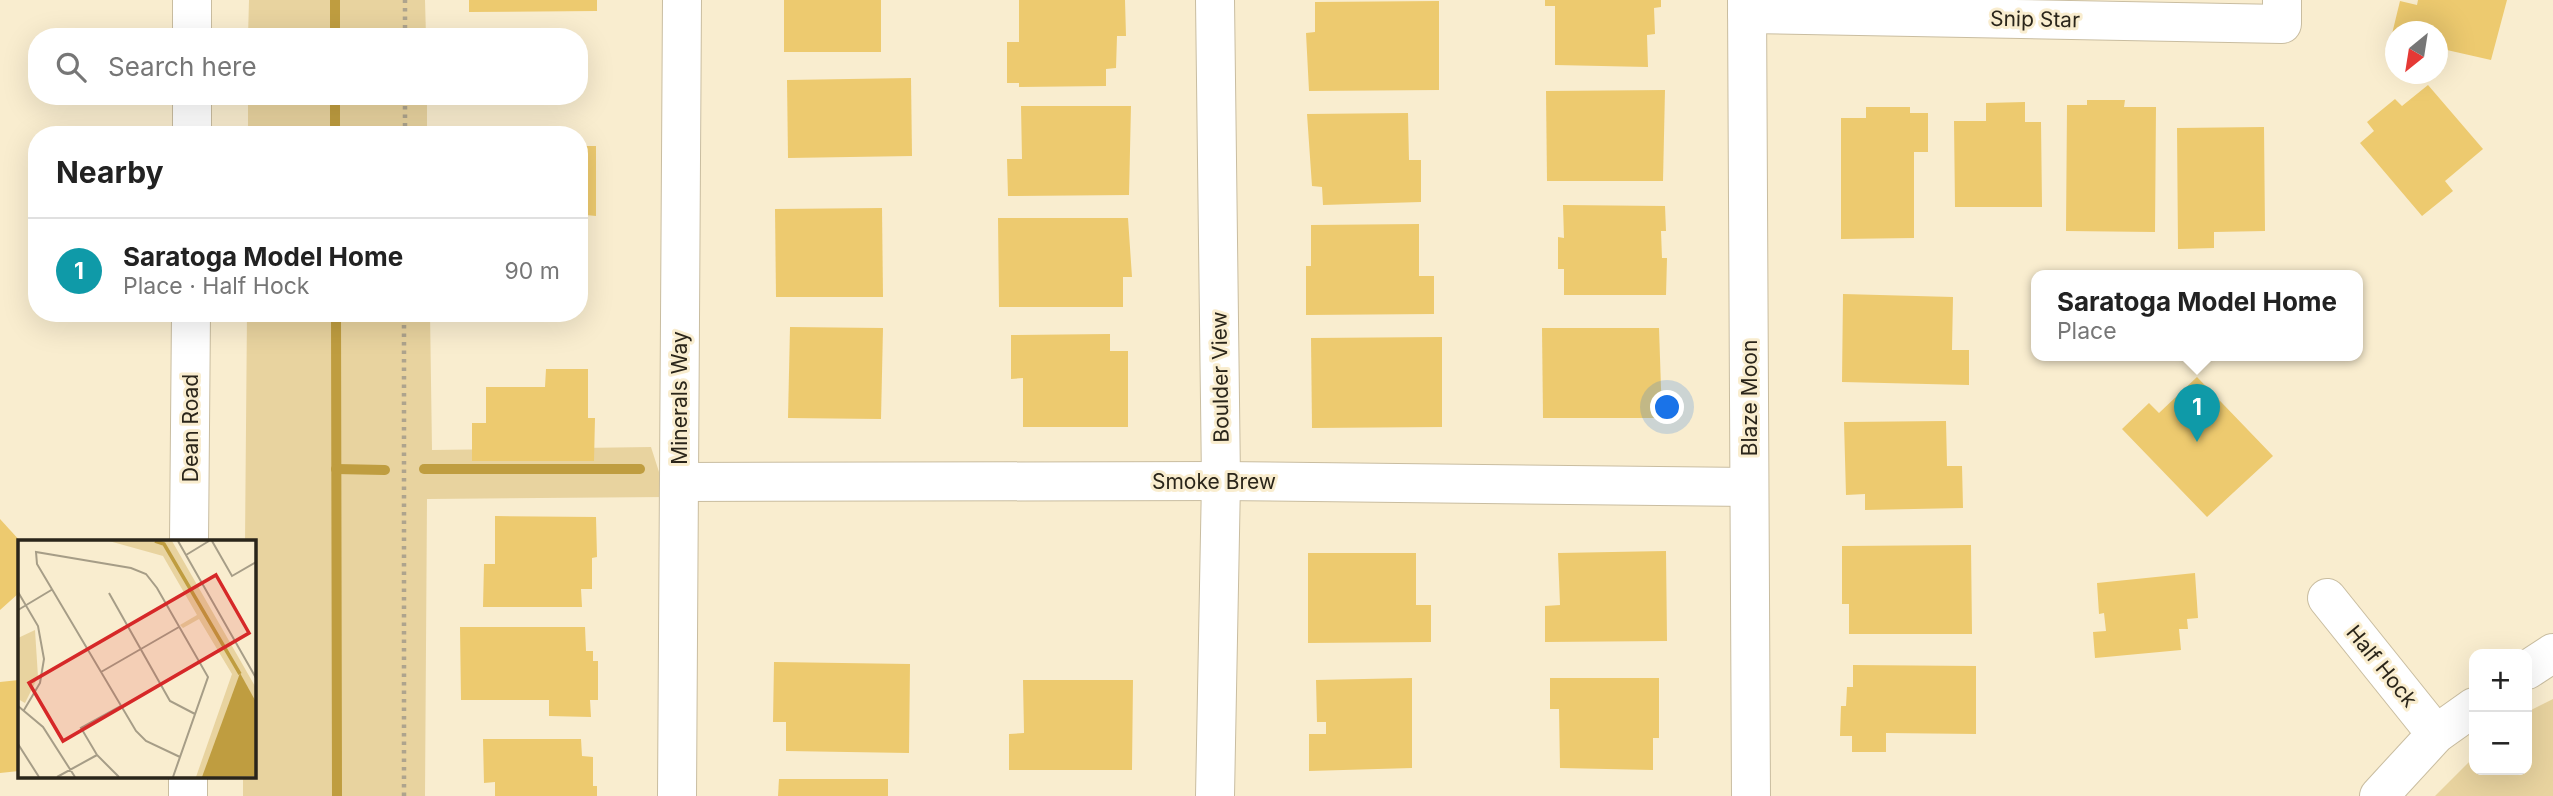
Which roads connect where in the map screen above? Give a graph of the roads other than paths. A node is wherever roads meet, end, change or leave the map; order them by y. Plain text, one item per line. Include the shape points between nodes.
1 (192, 0) edge
2 (682, 0) edge
3 (1215, 0) edge
4 (1747, 7) edge
5 (2282, 12) edge
6 (192, 28) edge
7 (192, 105) edge
8 (192, 126) edge
9 (191, 322) edge
10 (1221, 481) junction
11 (678, 482) junction
12 (1749, 487) junction
13 (189, 540) edge
14 (2327, 598) dead end
15 (2553, 653) edge
16 (2532, 667) edge
17 (2469, 711) edge
18 (2436, 734) junction
19 (188, 778) edge
20 (188, 796) edge
21 (677, 796) edge
22 (1215, 796) edge
23 (1751, 796) edge
24 (2379, 796) edge

1 - 6 street
2 - 11 street, Minerals Way
3 - 10 street, Boulder View
4 - 5 street, Snip Star
4 - 12 street, Blaze Moon
7 - 8 street
9 - 13 street, Dean Road
10 - 11 street, Smoke Brew
10 - 12 street, Smoke Brew
10 - 22 street, Boulder View
11 - 21 street, Minerals Way
12 - 23 street, Blaze Moon
14 - 18 street, Half Hock
15 - 16 street
17 - 18 street
18 - 24 street
19 - 20 street

